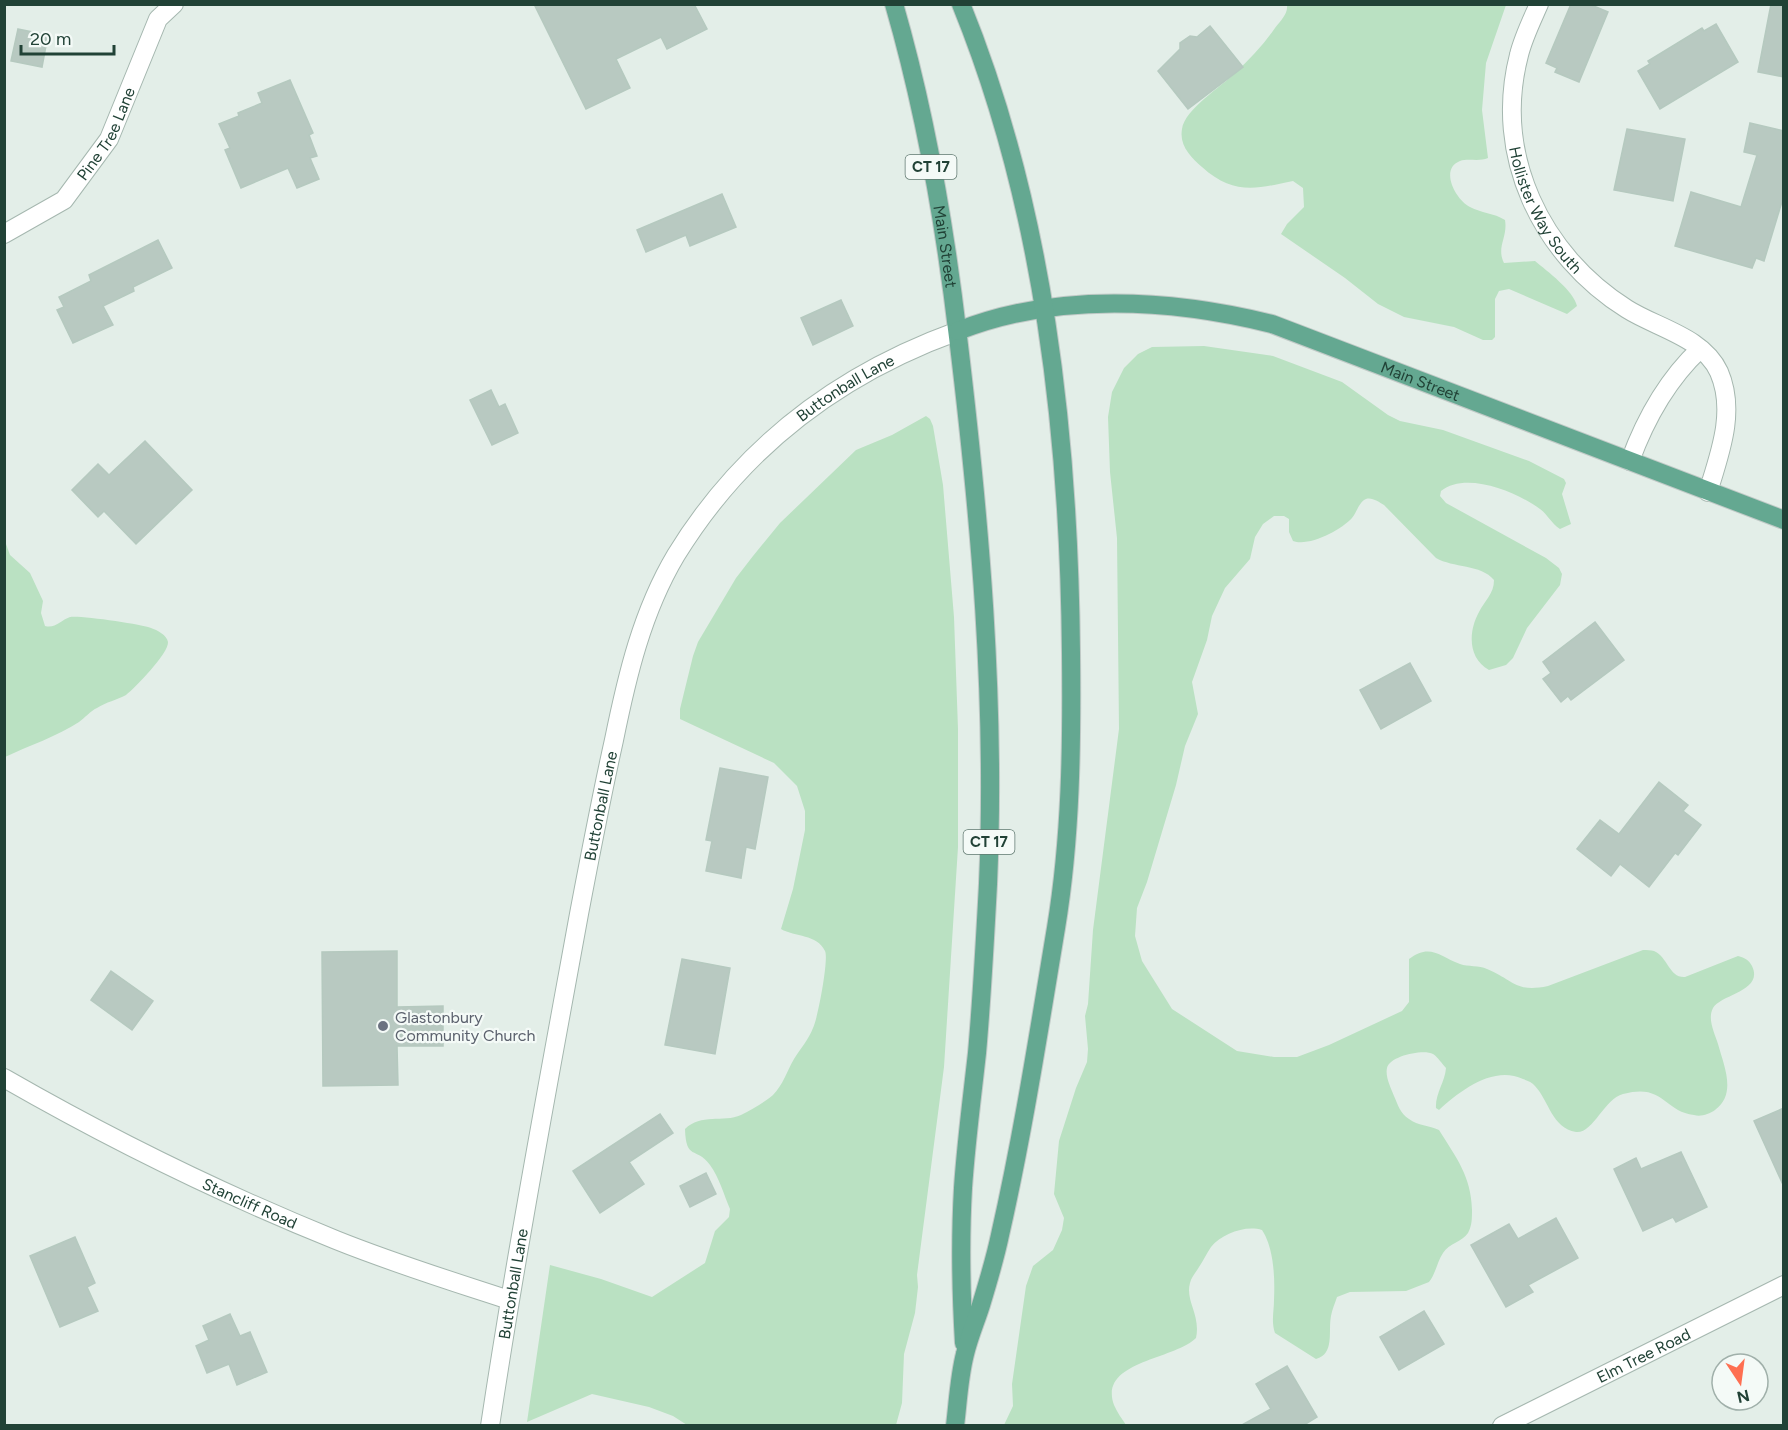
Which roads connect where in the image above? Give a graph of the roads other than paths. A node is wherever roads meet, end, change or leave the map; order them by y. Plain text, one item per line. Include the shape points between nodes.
1 (174, 4) edge
2 (961, 4) edge
3 (1539, 4) edge
4 (898, 6) edge
5 (4, 234) edge
6 (1044, 310) junction
7 (958, 331) junction
8 (1700, 349) junction
9 (1630, 462) junction
10 (1708, 492) junction
11 (1784, 520) edge
12 (4, 1078) edge
13 (1784, 1284) edge
14 (509, 1300) junction
15 (965, 1353) junction
16 (490, 1425) edge
17 (955, 1425) edge
18 (1502, 1425) edge

1 - 5 street, Pine Tree Lane via 158,19 103,148 64,200
2 - 6 main road, CT 17 via 1007,141
3 - 8 street, Hollister Way South via 1519,54 1512,99 1515,151 1533,207 1566,257 1586,278 1625,308
4 - 7 main road, Main Street / CT 17 via 936,195
6 - 7 main road, Main Street
6 - 9 main road, Main Street via 1142,304 1218,312 1272,324
6 - 15 main road, CT 17 via 1066,501 1071,594 1069,806 1057,923 1010,1194
7 - 14 street, Buttonball Lane via 926,342 847,382 777,435 742,467 703,515 675,557 648,612 629,667 601,798
7 - 15 main road, CT 17 via 984,585 990,798 983,966 963,1188
8 - 9 street via 1675,376 1650,416
8 - 10 street, Hollister Way South via 1718,371 1726,405 1724,440
9 - 10 main road, Main Street
10 - 11 main road, Main Street
12 - 14 street, Stancliff Road via 119,1141 236,1198 339,1241
13 - 18 street, Elm Tree Road
14 - 16 street, Buttonball Lane
15 - 17 main road, CT 17

